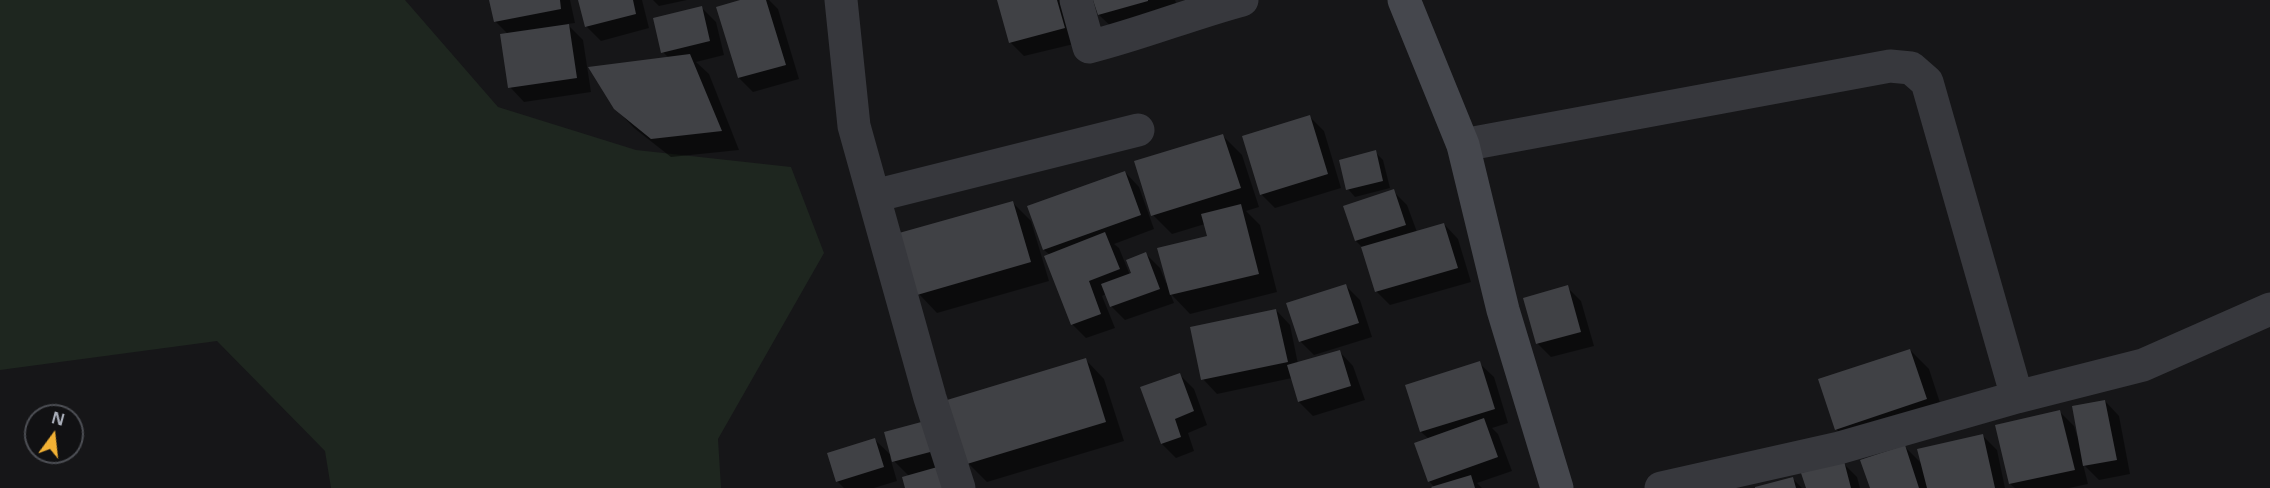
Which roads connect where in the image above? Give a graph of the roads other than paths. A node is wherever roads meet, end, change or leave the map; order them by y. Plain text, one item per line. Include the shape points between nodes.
1 (841, 0) edge
2 (1076, 0) edge
3 (1242, 0) edge
4 (1404, 0) edge
5 (1138, 130) dead end
6 (1462, 146) junction
7 (874, 196) junction
8 (2270, 309) edge
9 (2017, 398) junction
10 (959, 488) edge
11 (1557, 488) edge
12 (1661, 488) edge

1 - 7 street via 854,126
2 - 3 street via 1089,46 1130,37
4 - 6 street
5 - 7 street
6 - 9 street via 1890,66 1911,68 1927,82
6 - 11 street via 1503,309
7 - 10 street
8 - 9 street via 2143,365
9 - 12 street via 1839,448

